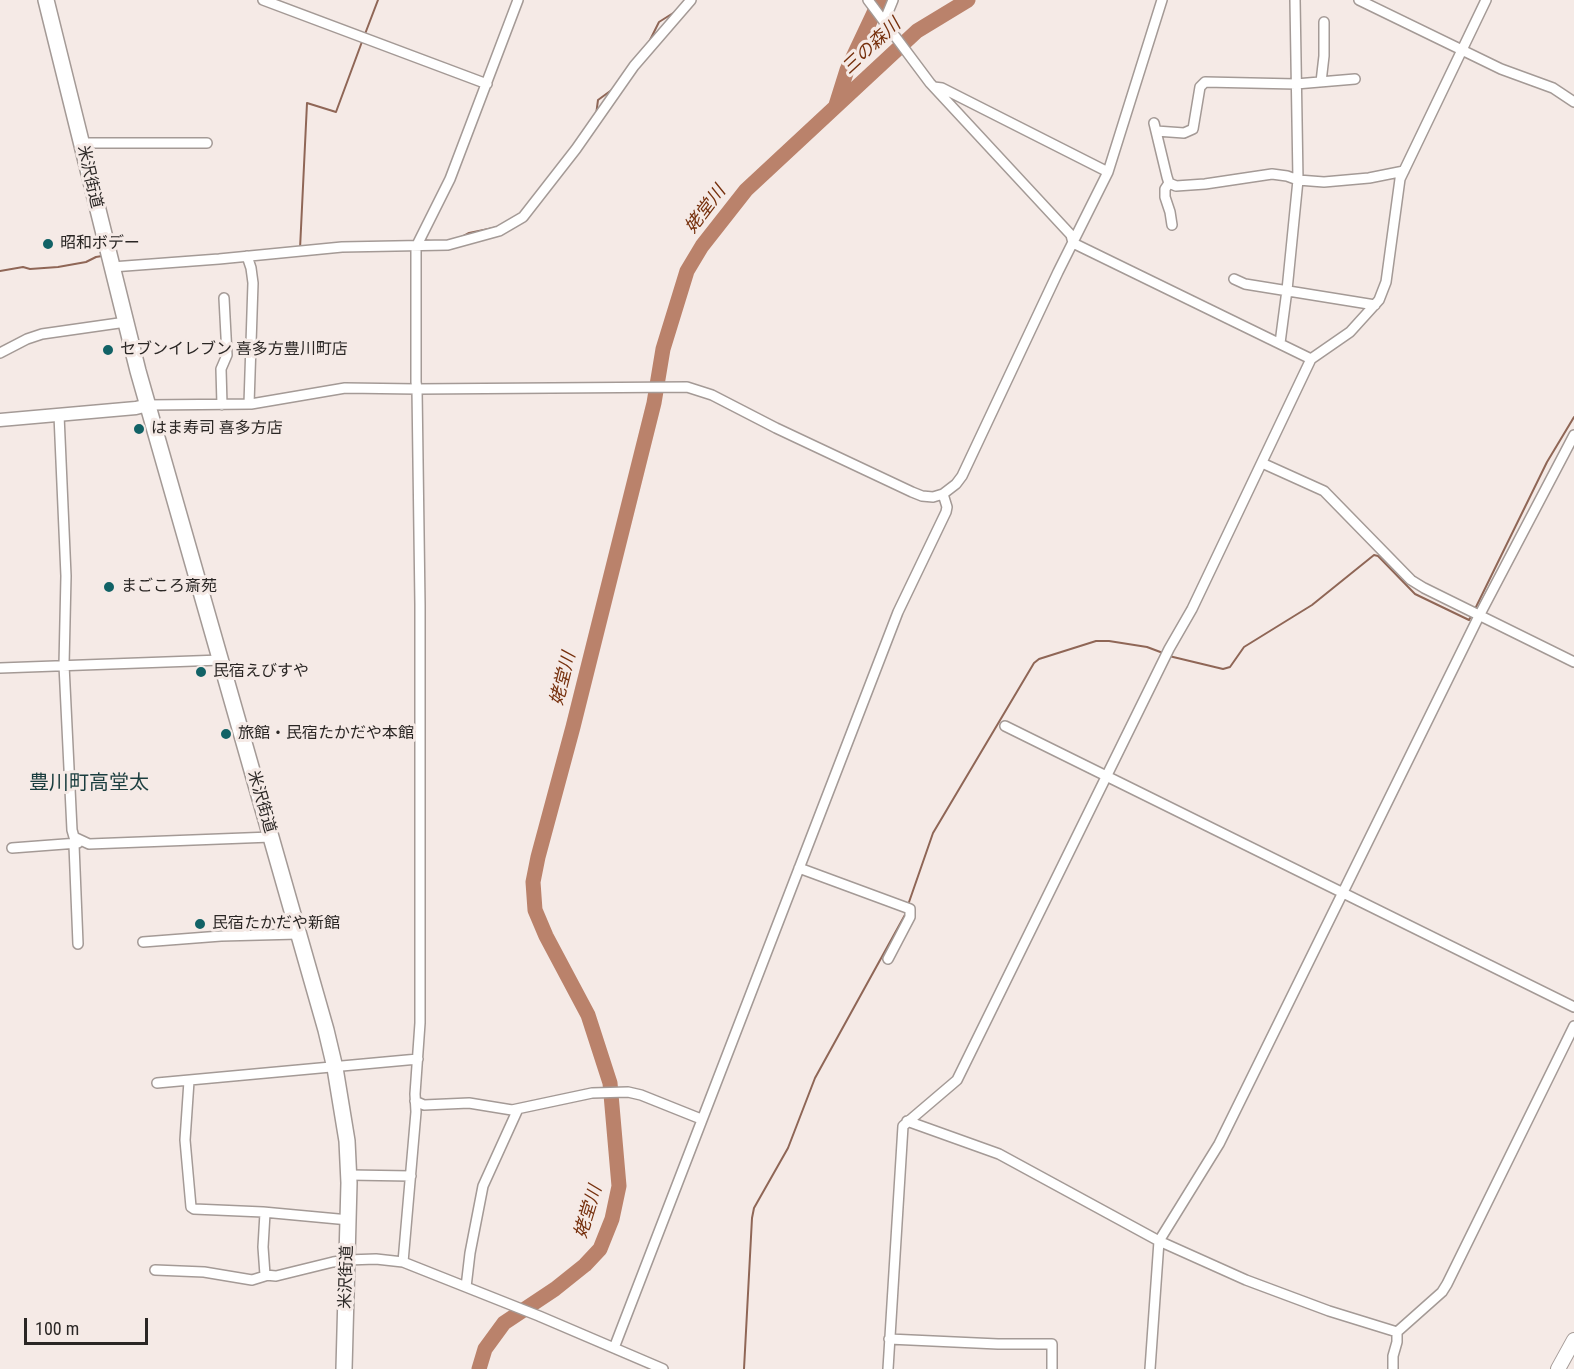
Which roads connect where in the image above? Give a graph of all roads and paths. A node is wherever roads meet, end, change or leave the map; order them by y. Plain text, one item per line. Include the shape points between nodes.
1 (46, 0) edge
2 (263, 0) edge
3 (518, 0) edge
4 (691, 0) edge
5 (868, 0) edge
6 (893, 0) edge
7 (1162, 0) edge
8 (1295, 0) edge
9 (1359, 0) edge
10 (1486, 0) edge
11 (883, 20) junction
12 (1324, 22) dead end
13 (1462, 49) junction
14 (1355, 78) dead end
15 (1321, 82) junction
16 (487, 84) junction
17 (1296, 84) junction
18 (934, 87) junction
19 (1574, 102) edge
20 (81, 142) junction
21 (207, 143) dead end
22 (1404, 171) junction
23 (1108, 172) junction
24 (1298, 180) junction
25 (1169, 183) junction
26 (1172, 225) dead end
27 (1073, 243) junction
28 (416, 247) junction
29 (247, 256) junction
30 (112, 267) junction
31 (1234, 279) dead end
32 (1287, 290) junction
33 (224, 298) dead end
34 (1375, 305) junction
35 (126, 322) junction
36 (1280, 343) junction
37 (0, 353) edge
38 (1311, 359) junction
39 (417, 390) junction
40 (249, 404) junction
41 (148, 405) junction
42 (222, 405) junction
43 (58, 415) junction
44 (0, 420) edge
45 (1574, 435) edge
46 (1262, 463) junction
47 (942, 494) junction
48 (1479, 616) junction
49 (221, 660) junction
50 (1574, 662) edge
51 (64, 665) junction
52 (0, 668) edge
53 (1005, 726) dead end
54 (1106, 777) junction
55 (271, 837) junction
56 (77, 843) junction
57 (12, 848) dead end
58 (799, 867) junction
59 (1342, 892) junction
60 (298, 934) junction
61 (143, 942) dead end
62 (78, 944) dead end
63 (888, 959) dead end
64 (1574, 1007) edge
65 (1574, 1026) edge
66 (418, 1059) junction
67 (334, 1067) junction
68 (189, 1082) junction
69 (157, 1083) dead end
70 (415, 1101) junction
71 (518, 1109) junction
72 (702, 1119) junction
73 (907, 1120) junction
74 (349, 1175) junction
75 (411, 1176) junction
76 (265, 1213) junction
77 (349, 1220) junction
78 (1159, 1241) junction
79 (347, 1260) junction
80 (403, 1262) junction
81 (155, 1270) dead end
82 (265, 1275) junction
83 (466, 1287) junction
84 (1397, 1332) junction
85 (890, 1339) junction
86 (1574, 1340) edge
87 (614, 1348) junction
88 (344, 1369) edge
89 (661, 1369) edge
90 (888, 1369) edge
91 (1052, 1369) edge
92 (1150, 1369) edge
93 (1394, 1369) edge
94 (1558, 1369) edge

1 - 20 highway, 米沢街道
2 - 16 street
3 - 16 street
4 - 28 street via 634,66 523,217 499,231 456,244
5 - 11 street
6 - 11 street
7 - 23 street
8 - 17 street
9 - 13 street
10 - 13 street
11 - 18 street
12 - 15 street
13 - 19 street via 1501,69 1553,88
13 - 22 street
14 - 15 street
15 - 17 street
16 - 28 street via 450,179
17 - 24 street
17 - 25 street via 1206,82 1200,87 1193,129 1184,133 1155,127
18 - 23 street
18 - 27 street via 1071,235
20 - 21 street
20 - 30 highway, 米沢街道
22 - 24 street via 1324,182
22 - 34 street via 1386,282
23 - 27 street
24 - 25 street via 1272,174 1205,184
24 - 32 street
25 - 26 street via 1165,197
27 - 36 street
27 - 47 street via 962,476
28 - 29 street via 342,247
28 - 39 street
29 - 30 street
29 - 40 street via 253,283
30 - 35 highway, 米沢街道
31 - 32 street
32 - 34 street
32 - 36 street
33 - 42 street via 227,355 221,369
34 - 38 street via 1350,332
35 - 37 street via 42,334
35 - 41 highway, 米沢街道
36 - 38 street
38 - 46 street
39 - 40 street via 345,388
39 - 47 street via 701,390 912,492 933,497
39 - 66 street
40 - 42 street
41 - 42 street
41 - 43 street
41 - 49 highway, 米沢街道
43 - 44 street
43 - 51 street via 66,576
45 - 48 street
46 - 48 street via 1324,491 1411,580
46 - 54 street
47 - 58 street via 946,512 898,612
48 - 50 street
48 - 59 street
49 - 51 street
49 - 55 highway, 米沢街道
51 - 52 street
51 - 56 street via 72,830
53 - 54 street
54 - 59 street
54 - 73 street via 957,1080
55 - 56 street
55 - 60 highway, 米沢街道
56 - 57 street
56 - 62 street
58 - 63 street via 910,909 910,917
58 - 72 street
59 - 64 street
59 - 78 street via 1219,1144
60 - 61 street
60 - 67 highway, 米沢街道
65 - 84 street via 1447,1284
66 - 67 street
66 - 70 street
67 - 68 street
67 - 74 highway, 米沢街道
68 - 69 street
68 - 76 street via 185,1140 191,1207
70 - 71 street via 424,1105
70 - 75 street
71 - 72 street via 597,1092 628,1092
71 - 83 street via 483,1186
72 - 87 street
73 - 78 street via 999,1154
73 - 85 street via 901,1137
74 - 75 street
74 - 77 highway, 米沢街道
75 - 80 street
76 - 77 street
76 - 82 street
77 - 79 highway, 米沢街道
78 - 84 street via 1265,1287
78 - 92 street
79 - 80 street
79 - 82 street
79 - 88 highway, 米沢街道
80 - 83 street
81 - 82 street via 204,1272 252,1280
83 - 87 street
84 - 93 street
85 - 90 street
85 - 91 street via 1052,1344
86 - 94 main road
87 - 89 street

